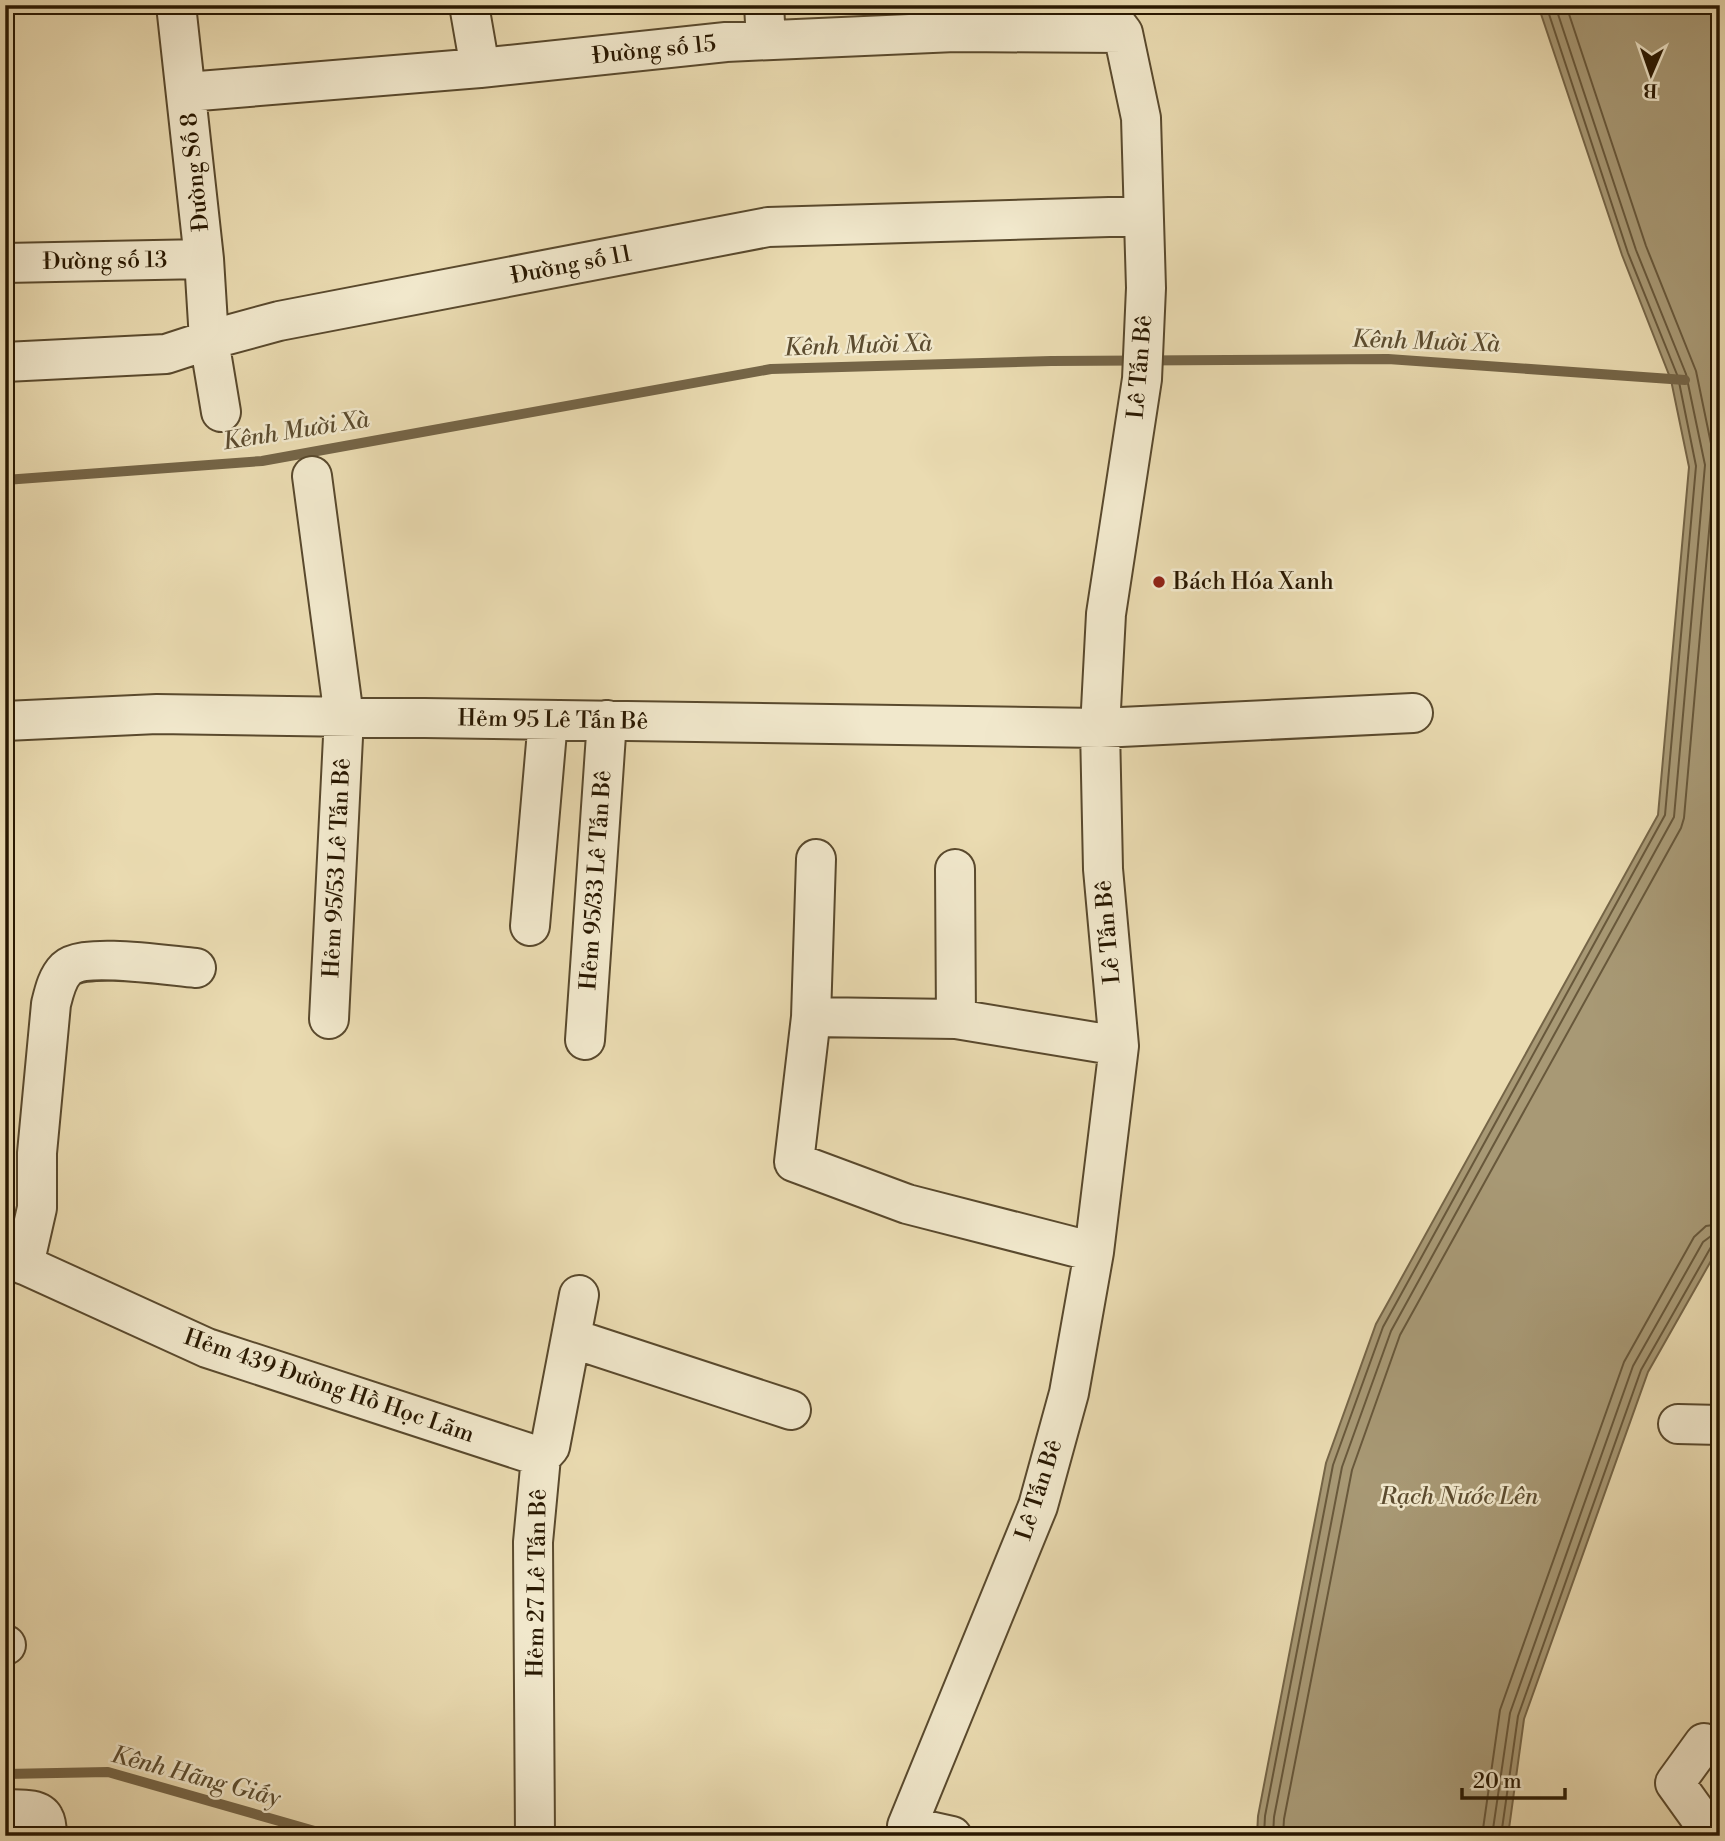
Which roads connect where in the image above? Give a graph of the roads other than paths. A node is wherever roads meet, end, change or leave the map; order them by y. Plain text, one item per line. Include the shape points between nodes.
1 (176, 5) edge
2 (470, 5) edge
3 (1112, 19) edge
4 (765, 22) edge
5 (480, 68) junction
6 (187, 92) junction
7 (1143, 216) junction
8 (204, 260) junction
9 (5, 263) edge
10 (209, 340) junction
11 (5, 362) edge
12 (221, 412) dead end
13 (312, 476) dead end
14 (1413, 713) dead end
15 (344, 717) junction
16 (548, 720) junction
17 (607, 720) junction
18 (5, 721) edge
19 (1100, 728) junction
20 (816, 859) dead end
21 (956, 869) dead end
22 (530, 926) dead end
23 (196, 968) dead end
24 (811, 1017) junction
25 (329, 1019) dead end
26 (956, 1019) junction
27 (585, 1040) dead end
28 (1119, 1046) junction
29 (1094, 1252) junction
30 (15, 1260) edge
31 (579, 1295) dead end
32 (571, 1339) junction
33 (791, 1410) dead end
34 (1678, 1424) dead end
35 (1720, 1425) edge
36 (541, 1457) junction
37 (1704, 1743) dead end
38 (5, 1809) edge
39 (907, 1831) edge
40 (47, 1836) edge
41 (536, 1836) edge
42 (952, 1836) edge
43 (1713, 1836) edge

1 - 6 street, Đường Số 8
2 - 5 street
3 - 4 street, Đường số 15 via 955,32
3 - 7 street, Lê Tấn Bê via 1141,118
4 - 5 street, Đường số 15 via 726,42
5 - 6 street, Đường số 15
6 - 8 street, Đường Số 8
7 - 10 street, Đường số 11 via 768,227 279,321
7 - 19 street, Lê Tấn Bê via 1142,379 1106,614
8 - 9 street, Đường số 13
8 - 10 street, Đường Số 8
10 - 11 street, Đường số 11 via 166,354
10 - 12 street, Đường Số 8
13 - 15 street, Hẻm 95/53 Lê Tấn Bê
14 - 19 street, Hẻm 95 Lê Tấn Bê
15 - 16 street, Hẻm 95 Lê Tấn Bê
15 - 18 street, Hẻm 95 Lê Tấn Bê via 157,714
15 - 25 street, Hẻm 95/53 Lê Tấn Bê
16 - 17 street, Hẻm 95 Lê Tấn Bê
16 - 22 street
17 - 19 street, Hẻm 95 Lê Tấn Bê
17 - 27 street, Hẻm 95/33 Lê Tấn Bê
19 - 28 street, Lê Tấn Bê via 1102,869
20 - 24 street
21 - 26 street
23 - 30 street via 96,960 74,963 64,970 51,1004 37,1153 37,1208
24 - 26 street
24 - 29 street via 794,1162 906,1204
26 - 28 street
28 - 29 street, Lê Tấn Bê
29 - 39 street, Lê Tấn Bê via 1069,1393 1038,1506
30 - 36 street, Hẻm 439 Đường Hồ Học Lãm via 207,1348
31 - 32 street, Hẻm 27 Lê Tấn Bê
32 - 33 street
32 - 36 street, Hẻm 27 Lê Tấn Bê via 550,1447
34 - 35 street
36 - 41 street, Hẻm 27 Lê Tấn Bê via 533,1542
37 - 43 street via 1675,1783
38 - 40 street via 39,1813
39 - 42 street

